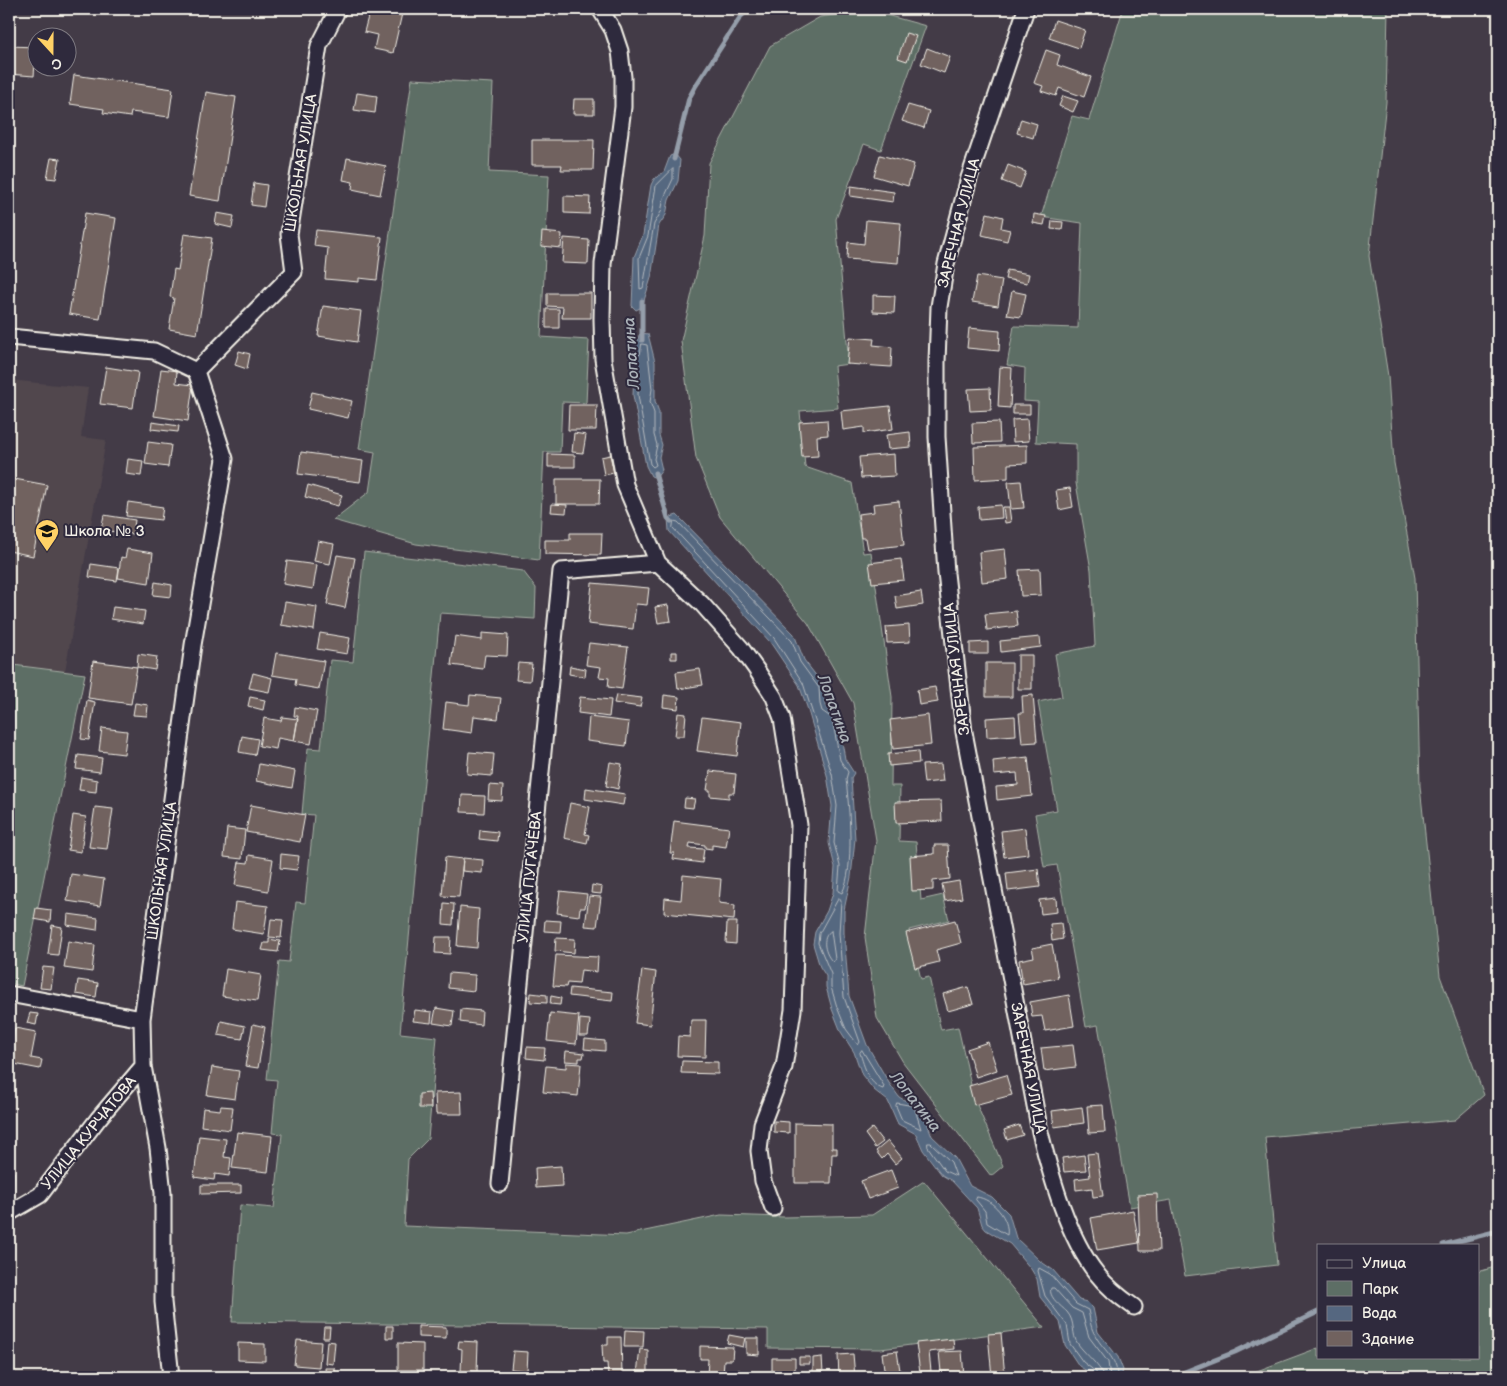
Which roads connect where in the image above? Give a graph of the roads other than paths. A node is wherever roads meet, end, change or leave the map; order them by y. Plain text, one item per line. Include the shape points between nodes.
1 (338, 9) edge
2 (600, 9) edge
3 (1026, 9) edge
4 (9, 337) edge
5 (196, 371) junction
6 (658, 562) junction
7 (9, 994) edge
8 (142, 1019) junction
9 (142, 1066) junction
10 (500, 1184) dead end
11 (773, 1208) dead end
12 (9, 1213) edge
13 (1134, 1307) dead end
14 (171, 1377) edge

1 - 5 street, ШКОЛЬНАЯ УЛИЦА via 319,46 289,234 294,272
2 - 6 street via 613,30 623,77 623,107 604,264 603,359 625,485
3 - 13 street, ЗАРЕЧНАЯ УЛИЦА via 969,178 946,264 939,307 938,437 946,573 964,732 1048,1166 1059,1201 1096,1274
4 - 5 street via 154,351
5 - 8 street, ШКОЛЬНАЯ УЛИЦА via 225,459 193,645
6 - 10 street, УЛИЦА ПУГАЧЁВА via 561,571
6 - 11 street via 741,648 774,698 782,718 799,824 793,1010 784,1067 762,1124 759,1151
7 - 8 street
8 - 9 street, ШКОЛЬНАЯ УЛИЦА
9 - 12 street, УЛИЦА КУРЧАТОВА via 40,1194
9 - 14 street, ШКОЛЬНАЯ УЛИЦА via 163,1193 163,1302

